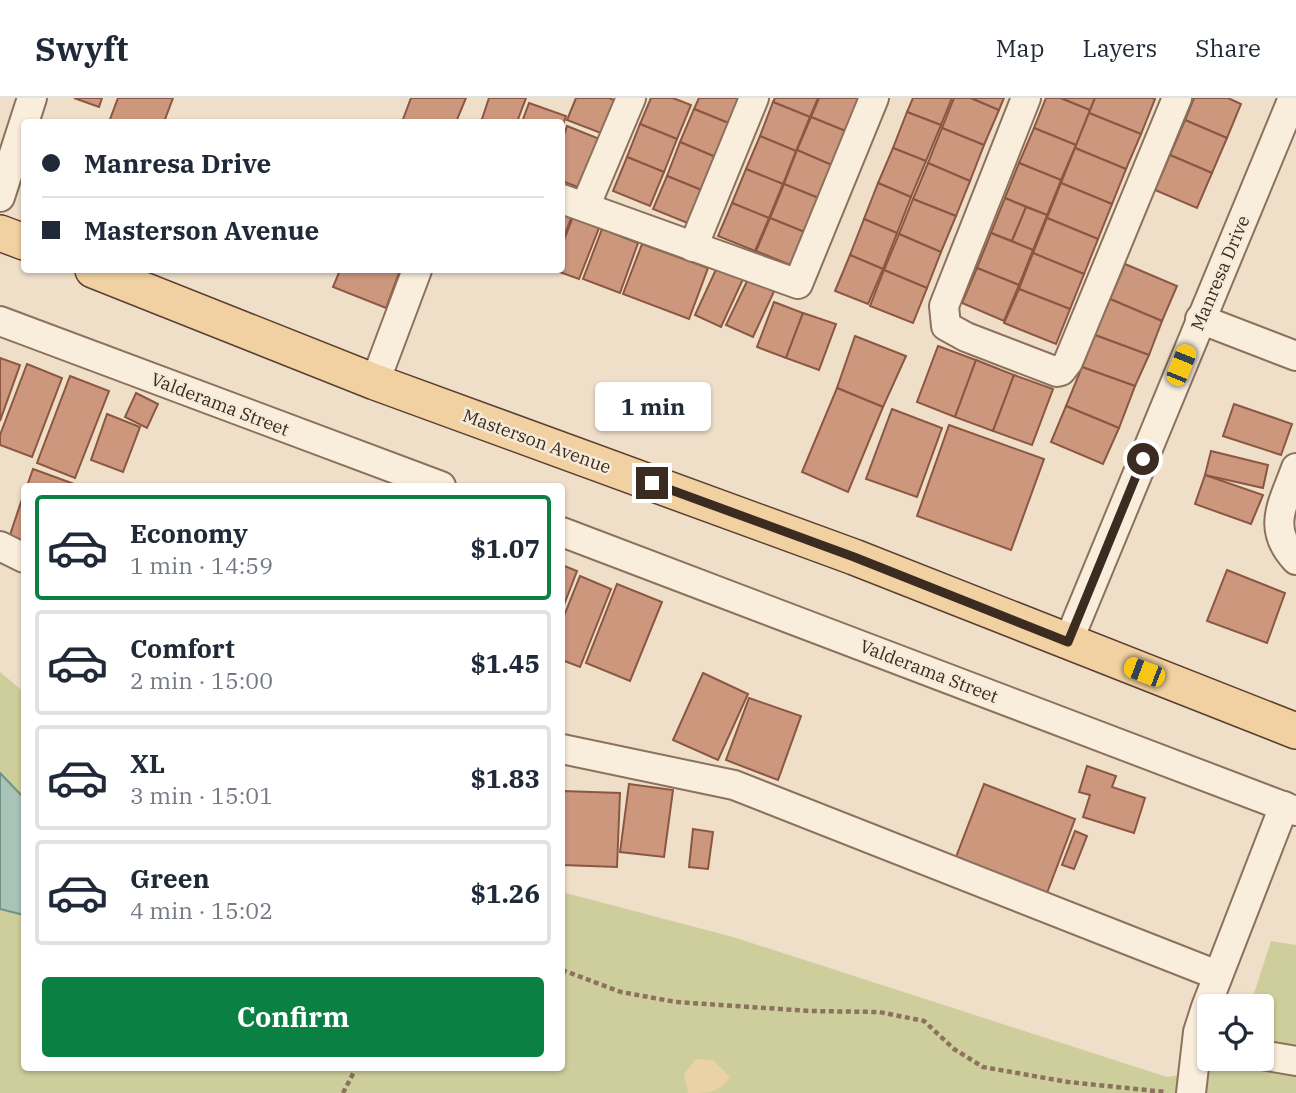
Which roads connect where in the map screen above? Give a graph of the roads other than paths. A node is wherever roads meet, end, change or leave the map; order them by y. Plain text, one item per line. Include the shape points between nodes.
1 (32, 98) edge
2 (631, 98) edge
3 (754, 98) edge
4 (874, 98) edge
5 (1026, 98) edge
6 (1177, 98) edge
7 (1293, 98) edge
8 (25, 119) edge
9 (21, 132) edge
10 (0, 197) edge
11 (573, 203) edge
12 (0, 233) edge
13 (21, 241) edge
14 (693, 247) junction
15 (101, 273) edge
16 (416, 273) edge
17 (1200, 319) junction
18 (0, 321) edge
19 (1296, 356) edge
20 (375, 382) junction
21 (1296, 468) edge
22 (433, 483) edge
23 (565, 533) edge
24 (0, 546) edge
25 (21, 556) edge
26 (1296, 560) edge
27 (1068, 642) junction
28 (1296, 731) edge
29 (565, 750) edge
30 (1290, 808) edge
31 (1217, 975) junction
32 (1210, 994) edge
33 (1274, 1057) edge
34 (1296, 1061) edge
35 (1197, 1068) edge
36 (1191, 1093) edge

1 - 8 street
2 - 11 street
3 - 14 street
4 - 14 street via 798,285
5 - 6 street via 944,306 946,326 1057,373 1068,362
7 - 17 street, Manresa Drive
9 - 10 street
11 - 14 street
12 - 13 main road
15 - 20 main road, Masterson Avenue
16 - 20 street
17 - 19 street
17 - 27 street, Manresa Drive
18 - 22 street, Valderama Street
20 - 27 main road, Masterson Avenue via 841,552
21 - 26 street via 1278,517 1279,535
23 - 30 street, Valderama Street
24 - 25 street
27 - 28 main road, Masterson Avenue
29 - 31 street via 734,785
30 - 31 street
31 - 32 street
33 - 34 street
35 - 36 street

